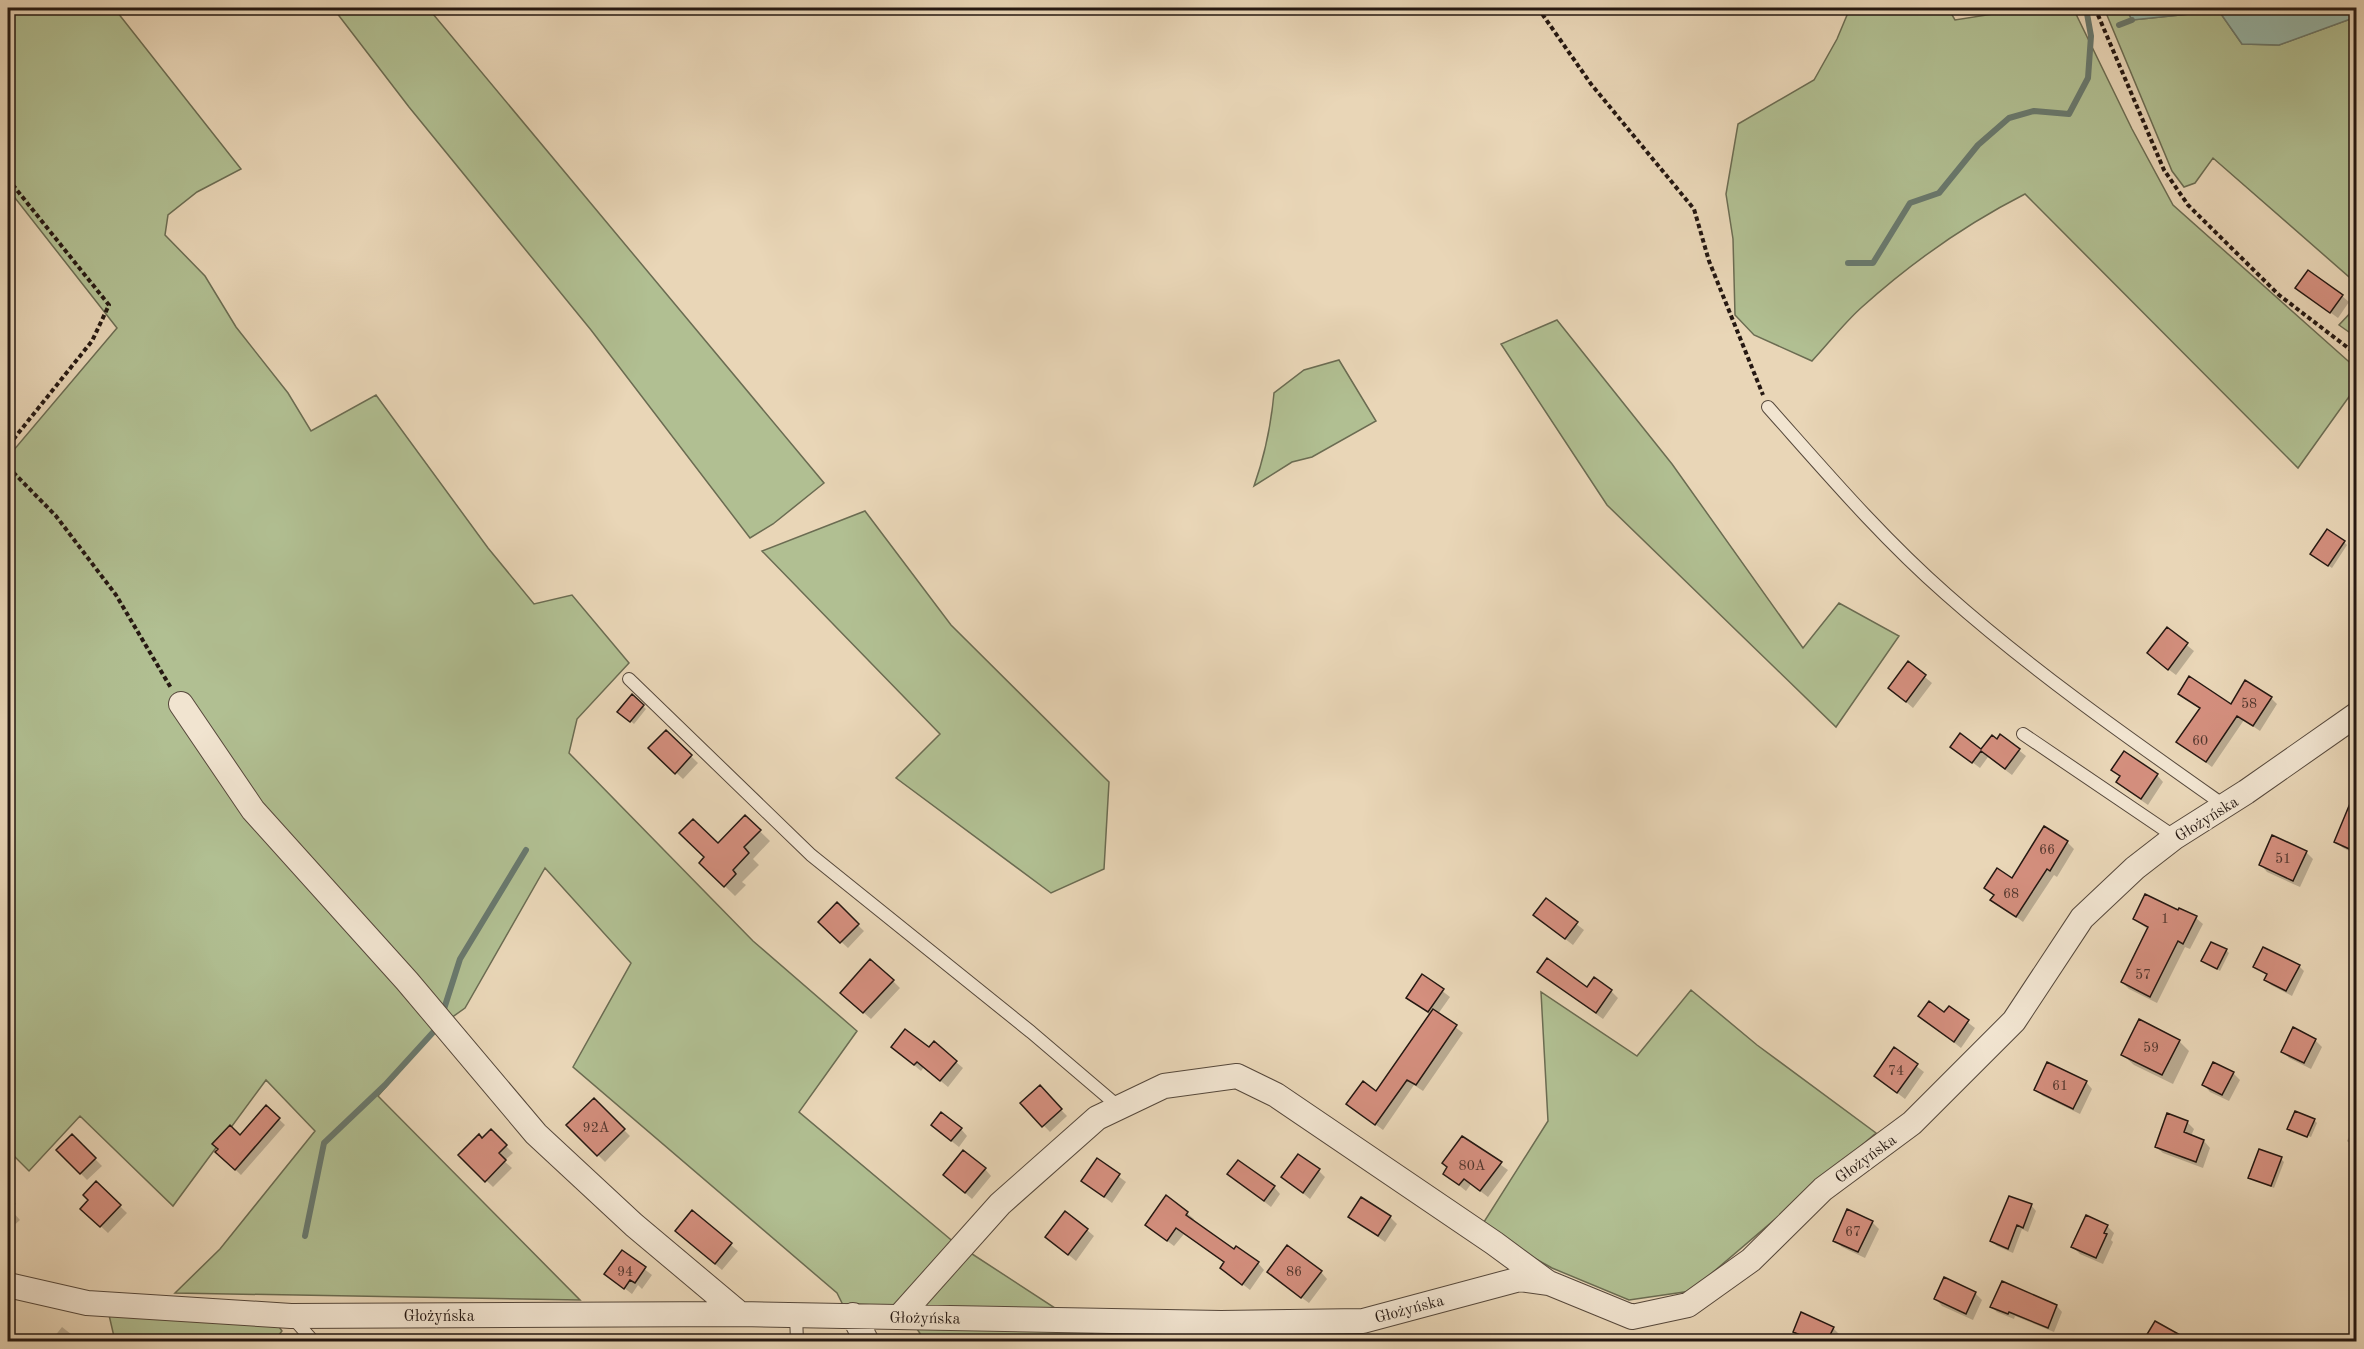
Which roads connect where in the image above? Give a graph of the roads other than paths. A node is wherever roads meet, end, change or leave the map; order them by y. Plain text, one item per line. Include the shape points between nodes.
1 (1767, 407) road end
2 (629, 679) dead end
3 (181, 704) road end
4 (2356, 715) edge
5 (2023, 734) dead end
6 (2225, 806) junction
7 (2175, 837) junction
8 (1119, 1107) junction
9 (1549, 1283) junction
10 (8, 1285) edge
11 (740, 1314) junction
12 (796, 1315) junction
13 (291, 1316) junction
14 (853, 1316) junction
15 (900, 1316) junction
16 (314, 1341) edge
17 (797, 1341) edge
18 (867, 1341) edge

1 - 6 lane via 1863,514 1946,594 2101,718
2 - 8 lane via 811,855
3 - 11 street via 254,810 407,981 536,1134 634,1225
4 - 6 street, Głożyńska
5 - 7 lane
6 - 7 street, Głożyńska
7 - 9 street, Głożyńska via 2082,918 2014,1021 1912,1123 1823,1189 1742,1267 1688,1305 1632,1317
8 - 9 street via 1164,1086 1237,1076 1276,1095
8 - 15 street via 1097,1118 1000,1204
9 - 15 street, Głożyńska via 1520,1279 1363,1321 1221,1323
10 - 13 street, Głożyńska via 87,1303
11 - 12 street, Głożyńska
11 - 13 street, Głożyńska
12 - 14 street, Głożyńska
12 - 17 lane
13 - 16 lane
14 - 15 street, Głożyńska
14 - 18 street

